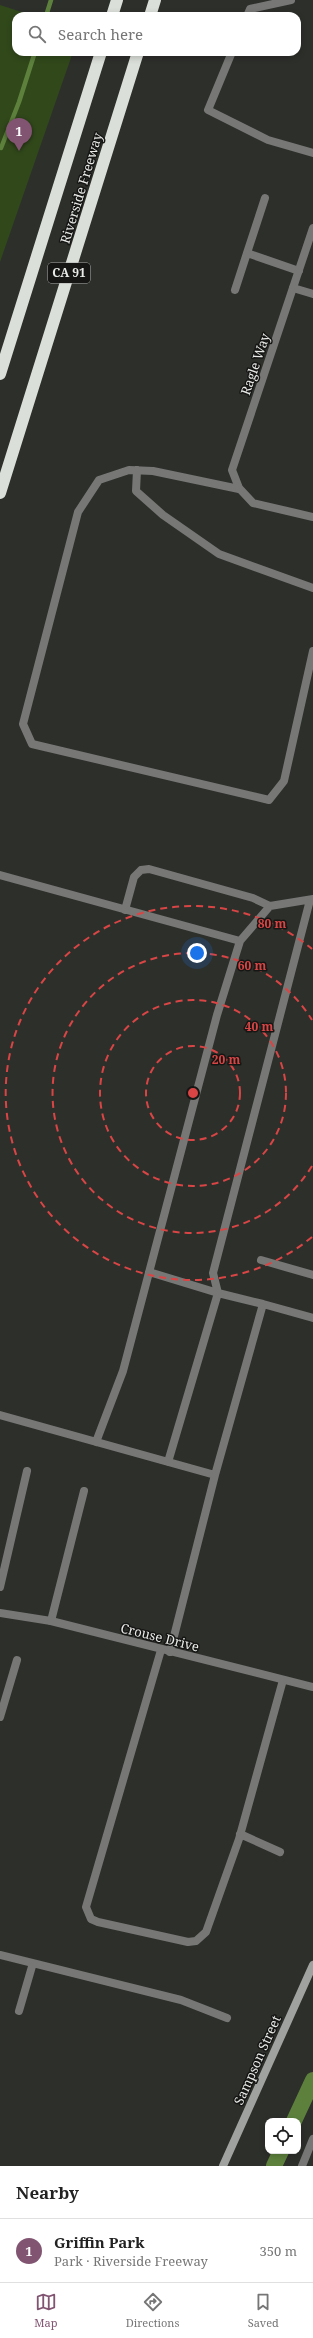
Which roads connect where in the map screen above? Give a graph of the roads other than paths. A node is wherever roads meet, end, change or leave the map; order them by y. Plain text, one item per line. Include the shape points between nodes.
1 (117, 0) edge
2 (155, 0) edge
3 (291, 0) edge
4 (113, 12) edge
5 (151, 12) edge
6 (249, 12) edge
7 (100, 56) edge
8 (137, 56) edge
9 (230, 56) edge
10 (313, 153) edge
11 (265, 198) dead end
12 (313, 228) edge
13 (247, 254) junction
14 (298, 271) junction
15 (293, 288) junction
16 (235, 290) dead end
17 (313, 294) edge
18 (0, 374) edge
19 (137, 470) junction
20 (239, 489) junction
21 (0, 493) edge
22 (313, 517) edge
23 (313, 588) edge
24 (313, 652) edge
25 (0, 876) edge
26 (312, 899) edge
27 (270, 906) junction
28 (124, 910) junction
29 (240, 941) junction
30 (261, 1260) dead end
31 (149, 1272) junction
32 (313, 1275) edge
33 (218, 1293) junction
34 (263, 1304) junction
35 (313, 1318) edge
36 (0, 1414) edge
37 (96, 1442) junction
38 (168, 1462) junction
39 (27, 1471) dead end
40 (215, 1475) junction
41 (84, 1491) dead end
42 (0, 1587) edge
43 (0, 1613) edge
44 (50, 1622) junction
45 (161, 1650) junction
46 (170, 1652) junction
47 (17, 1660) dead end
48 (283, 1680) junction
49 (313, 1687) edge
50 (0, 1717) edge
51 (240, 1834) junction
52 (280, 1852) dead end
53 (0, 1954) edge
54 (33, 1963) junction
55 (313, 1965) edge
56 (18, 2011) dead end
57 (227, 2018) dead end
58 (313, 2139) edge
59 (223, 2166) edge
60 (302, 2166) edge

1 - 4 highway
2 - 5 highway
3 - 6 street via 250,9
7 - 18 highway, Riverside Freeway / CA 91
8 - 21 highway, Riverside Freeway / CA 91
9 - 10 street via 208,110 268,140
11 - 13 street
12 - 14 street, Ragle Way
13 - 14 street
13 - 16 street
14 - 15 street, Ragle Way
15 - 17 street
15 - 20 street, Ragle Way via 232,470
19 - 20 street
19 - 23 street via 136,491 163,516 220,554
19 - 24 street via 128,470 99,480 78,512 23,724 32,744 269,800 284,781
20 - 22 street, Ragle Way via 253,503
25 - 28 street
26 - 27 street
26 - 33 street via 213,1272
27 - 28 street via 253,898 149,869 141,870 134,877
27 - 29 street
28 - 29 street
29 - 31 street via 217,1015
30 - 32 street
31 - 33 street
31 - 37 street via 123,1371
33 - 34 street
33 - 38 street
34 - 35 street
34 - 40 street
36 - 37 street
37 - 38 street
38 - 40 street
39 - 42 street
40 - 46 street
41 - 44 street
43 - 44 street, Crouse Drive
44 - 45 street, Crouse Drive
45 - 46 street, Crouse Drive
45 - 51 street via 86,1907 87,1913 98,1922 188,1942 196,1941 206,1932
46 - 48 street, Crouse Drive
47 - 50 street
48 - 49 street, Crouse Drive
48 - 51 street
51 - 52 street
53 - 54 street
54 - 56 street
54 - 57 street via 180,2000
55 - 59 street, Sampson Street
58 - 60 street

